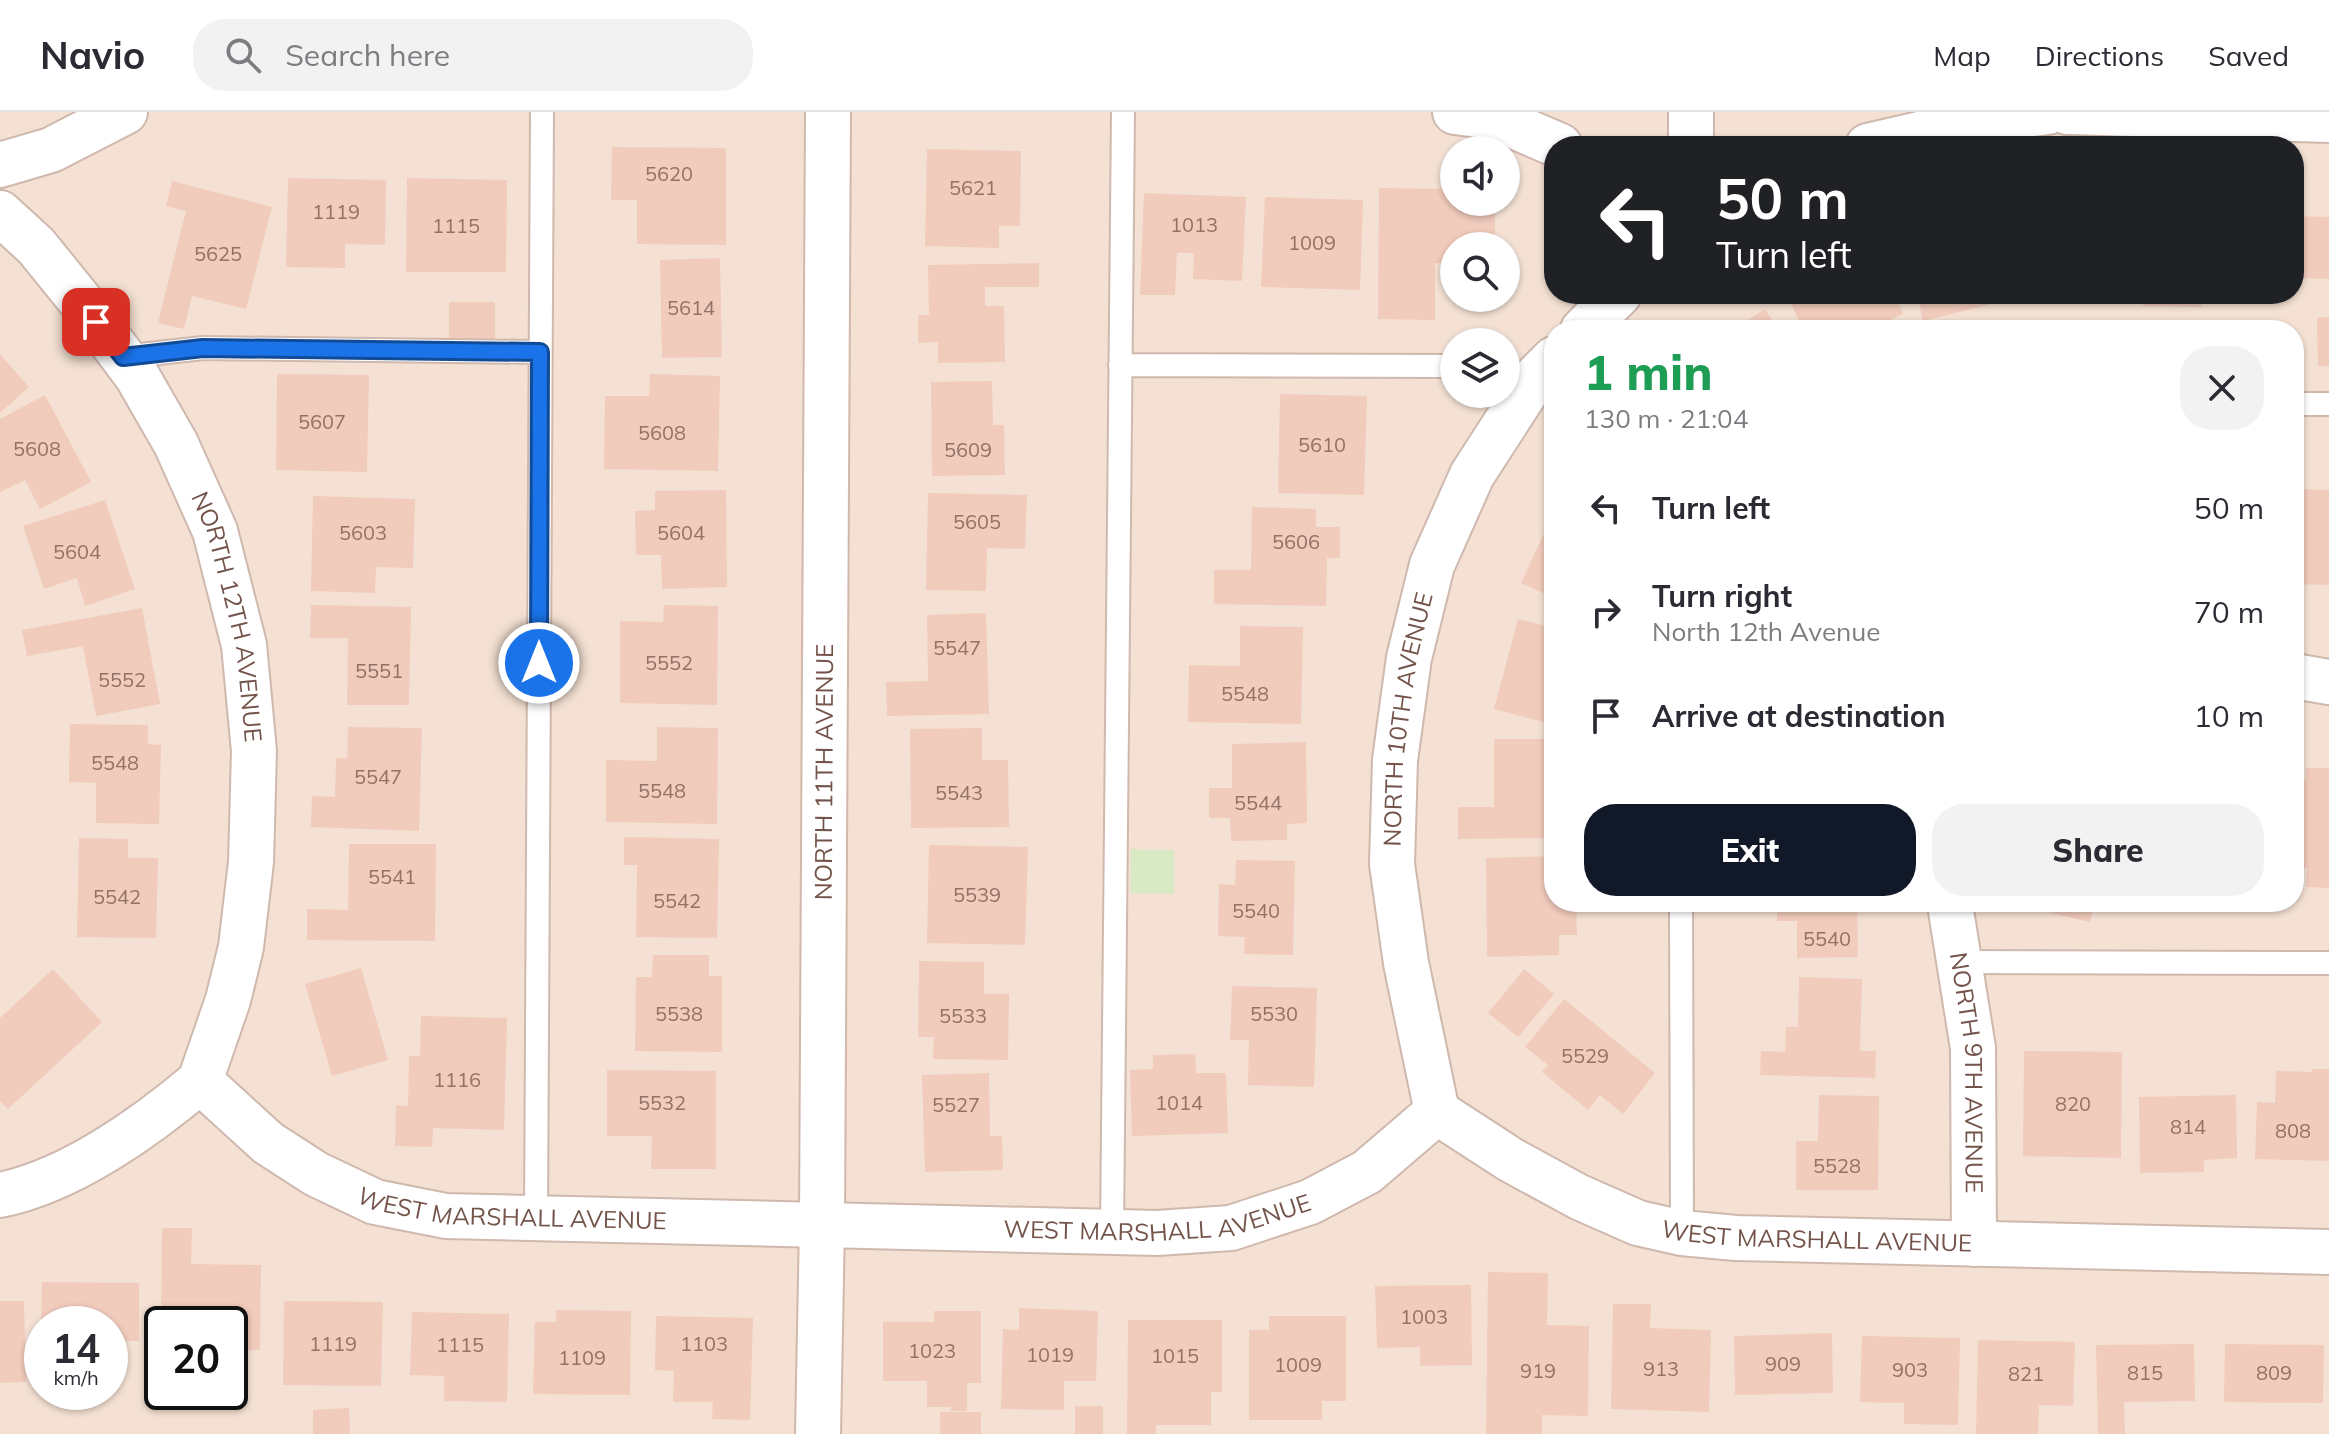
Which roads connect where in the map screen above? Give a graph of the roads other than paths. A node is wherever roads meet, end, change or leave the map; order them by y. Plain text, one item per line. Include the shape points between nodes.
1 (125, 112) edge
2 (542, 112) edge
3 (828, 112) edge
4 (1123, 112) edge
5 (1455, 112) edge
6 (1691, 112) edge
7 (2048, 112) edge
8 (2067, 112) edge
9 (2249, 115) edge
10 (1967, 117) edge
11 (2329, 120) edge
12 (1691, 136) edge
13 (1902, 136) edge
14 (1544, 139) edge
15 (0, 165) edge
16 (0, 213) edge
17 (1609, 304) edge
18 (1593, 320) edge
19 (540, 352) junction
20 (123, 357) junction
21 (1120, 365) junction
22 (1440, 366) edge
23 (1544, 369) edge
24 (1520, 386) edge
25 (2304, 404) edge
26 (2329, 404) edge
27 (1505, 408) edge
28 (2304, 678) edge
29 (2329, 682) edge
30 (1681, 912) edge
31 (1952, 912) edge
32 (1959, 962) junction
33 (2329, 963) edge
34 (200, 1081) junction
35 (1437, 1112) junction
36 (0, 1195) edge
37 (536, 1218) junction
38 (822, 1224) junction
39 (1112, 1232) junction
40 (1682, 1233) junction
41 (1974, 1244) junction
42 (2329, 1252) edge
43 (818, 1434) edge

1 - 15 street via 51,150
2 - 19 lane
3 - 38 street, NORTH 11TH AVENUE
4 - 21 lane
5 - 14 street via 1493,117
6 - 12 street
7 - 10 street
8 - 9 street
9 - 11 street
10 - 13 street
16 - 20 street, NORTH 12TH AVENUE via 36,246
17 - 18 street
19 - 20 lane via 203,348
19 - 37 lane
20 - 34 street, NORTH 12TH AVENUE via 176,444 215,531 244,645 254,751 251,862 241,947 226,1011
21 - 22 lane
21 - 39 lane
23 - 24 street, NORTH 10TH AVENUE
25 - 26 lane
27 - 35 street, NORTH 10TH AVENUE via 1432,565 1409,658 1395,760 1392,864
28 - 29 street
30 - 40 lane
31 - 32 street, NORTH 9TH AVENUE
32 - 33 lane
32 - 41 street, NORTH 9TH AVENUE via 1973,1048
34 - 36 street via 101,1153 25,1190
34 - 37 street, WEST MARSHALL AVENUE via 268,1143 375,1202 446,1216
35 - 39 street, WEST MARSHALL AVENUE via 1367,1172 1310,1202 1231,1228
35 - 40 street, WEST MARSHALL AVENUE via 1579,1197 1638,1223
37 - 38 street, WEST MARSHALL AVENUE
38 - 39 street, WEST MARSHALL AVENUE
38 - 43 street, NORTH 11TH AVENUE
40 - 41 street, WEST MARSHALL AVENUE
41 - 42 street, WEST MARSHALL AVENUE

